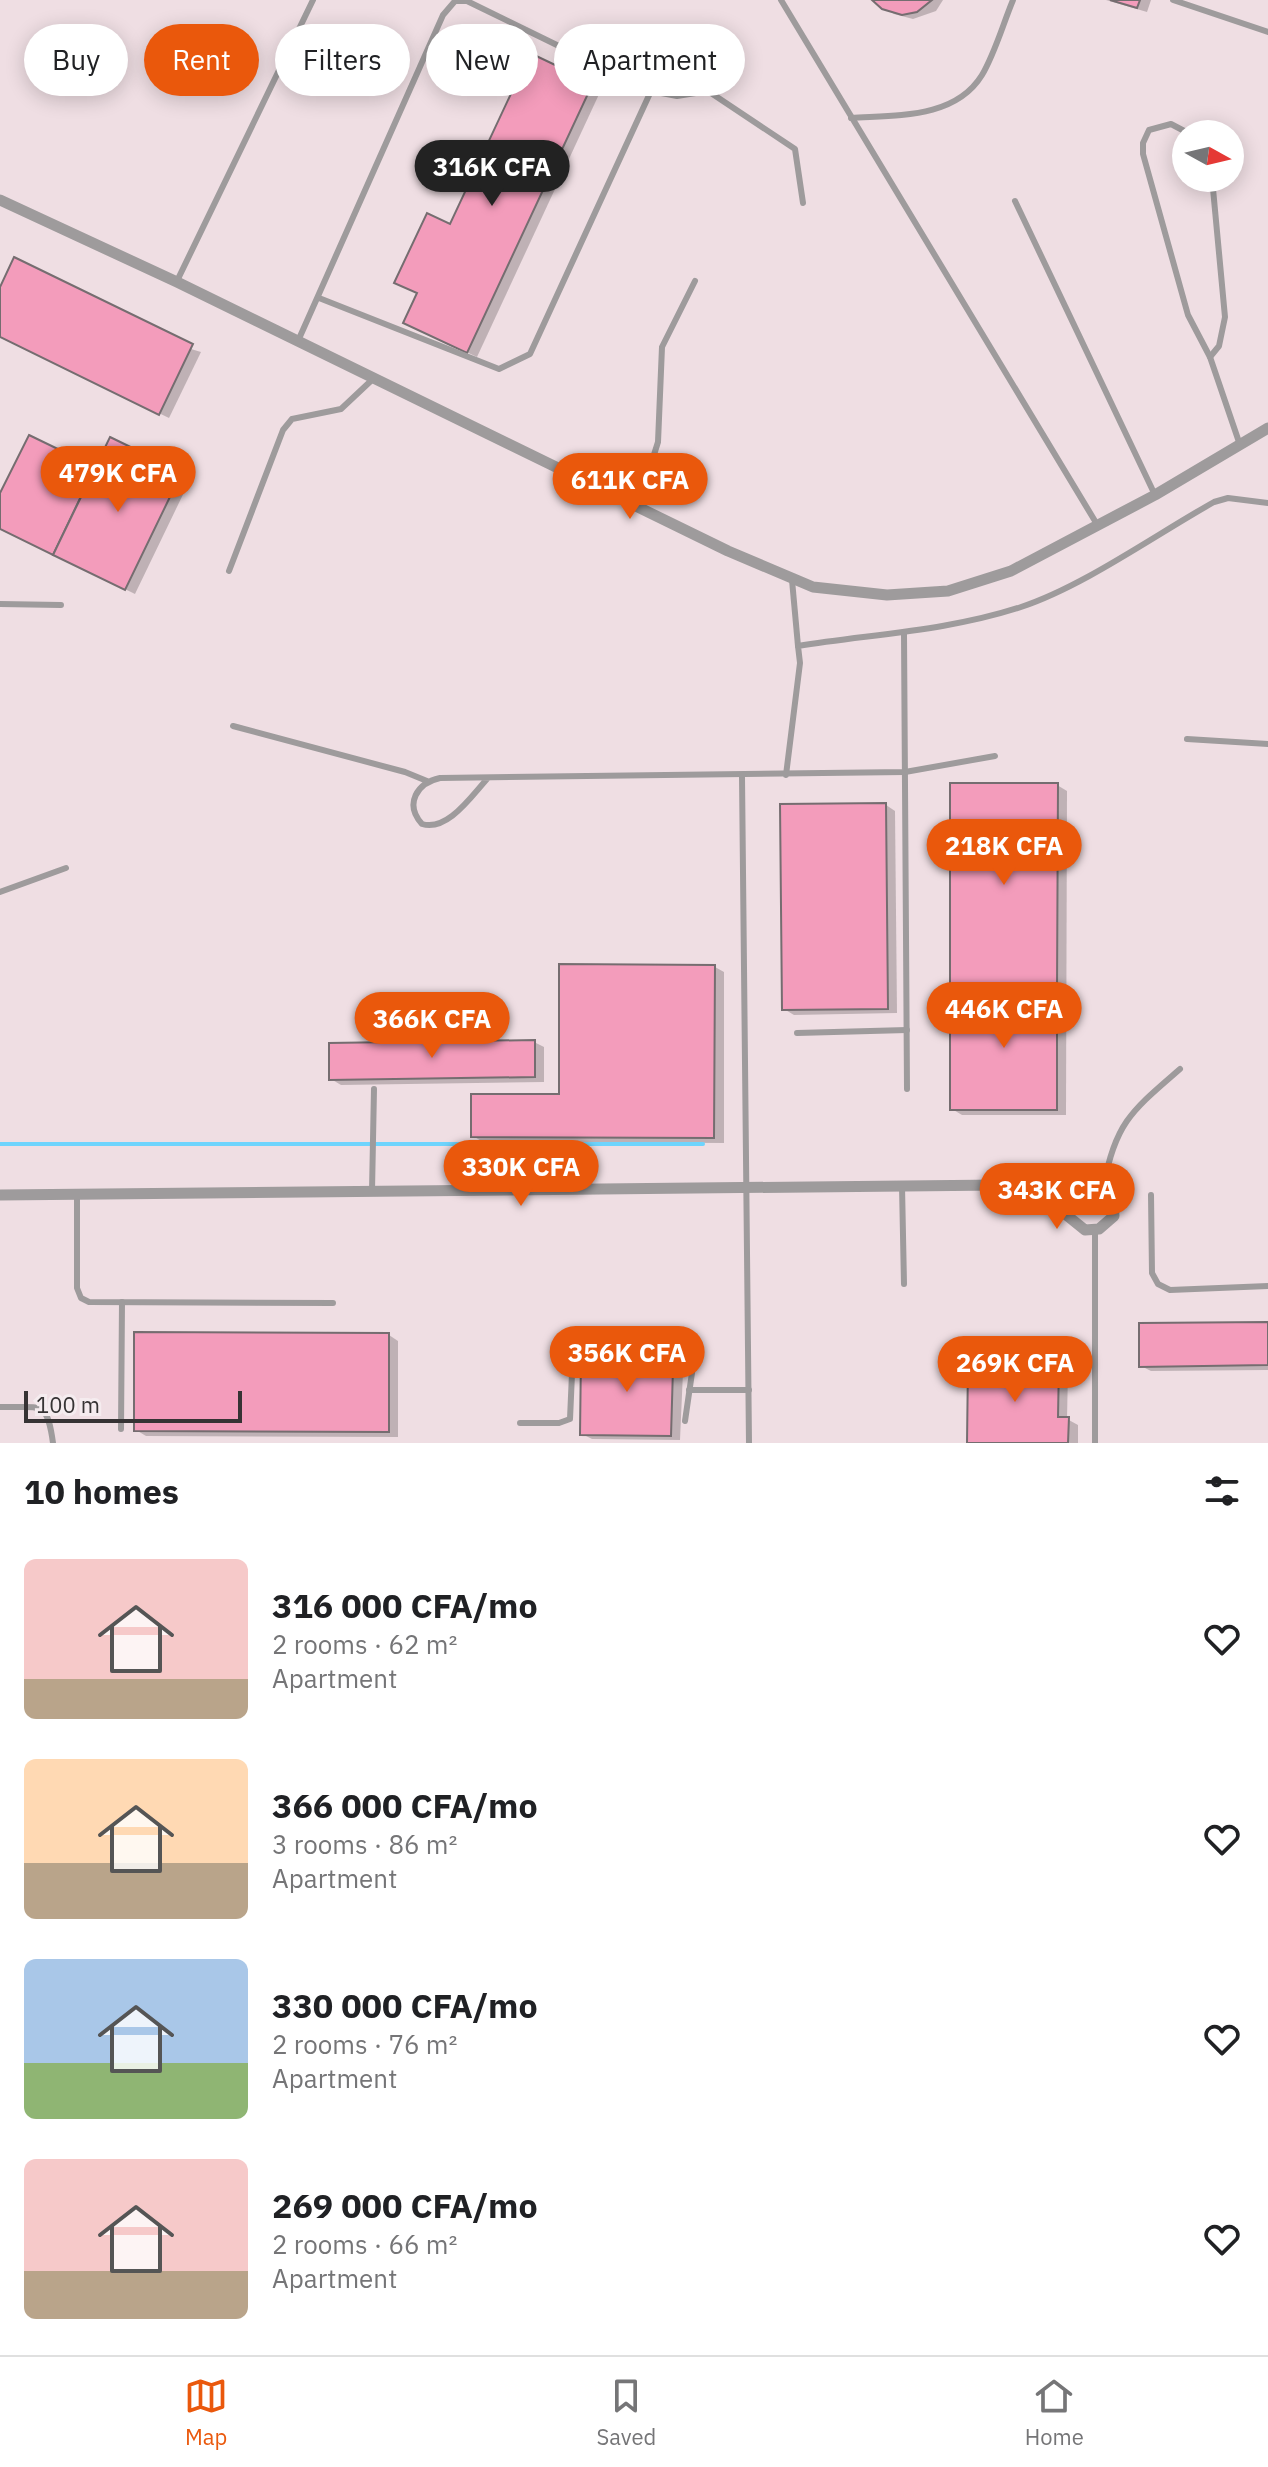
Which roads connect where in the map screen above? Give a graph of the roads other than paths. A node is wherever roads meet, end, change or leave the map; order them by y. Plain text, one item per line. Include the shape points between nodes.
1 (313, 0) edge
2 (781, 0) edge
3 (1013, 0) edge
4 (1173, 0) edge
5 (1268, 32) edge
6 (554, 44) edge
7 (649, 96) edge
8 (716, 96) edge
9 (851, 118) junction
10 (1172, 125) edge
11 (1213, 192) edge
12 (0, 200) edge
13 (1015, 201) dead end
14 (803, 203) dead end
15 (695, 281) dead end
16 (177, 282) junction
17 (319, 298) junction
18 (298, 342) junction
19 (1210, 357) junction
20 (374, 378) junction
21 (1268, 428) edge
22 (1240, 445) junction
23 (1155, 495) junction
24 (627, 500) junction
25 (1268, 503) edge
26 (1098, 526) junction
27 (229, 571) dead end
28 (792, 580) junction
29 (0, 604) edge
30 (61, 605) dead end
31 (904, 634) junction
32 (798, 646) junction
33 (233, 726) dead end
34 (1187, 739) dead end
35 (1268, 744) edge
36 (995, 756) dead end
37 (905, 772) junction
38 (786, 775) junction
39 (742, 777) junction
40 (488, 778) junction
41 (427, 781) junction
42 (66, 868) dead end
43 (0, 892) edge
44 (907, 1030) junction
45 (797, 1033) dead end
46 (1180, 1069) dead end
47 (374, 1089) dead end
48 (907, 1089) dead end
49 (1104, 1185) junction
50 (902, 1186) junction
51 (744, 1188) junction
52 (1044, 1189) junction
53 (372, 1191) junction
54 (77, 1194) junction
55 (0, 1195) edge
56 (1151, 1195) dead end
57 (1095, 1231) junction
58 (904, 1284) dead end
59 (1268, 1286) edge
60 (122, 1302) junction
61 (333, 1303) dead end
62 (689, 1390) junction
63 (749, 1390) junction
64 (0, 1407) edge
65 (685, 1421) dead end
66 (520, 1423) dead end
67 (121, 1429) dead end
68 (53, 1443) edge
69 (749, 1443) edge
70 (1095, 1443) edge

1 - 16 lane
2 - 9 lane
3 - 9 lane via 982,75 962,98 922,113
4 - 5 lane
6 - 17 lane via 467,1 455,1 443,15
7 - 17 lane via 530,354 519,362 499,369
8 - 14 lane via 795,149
9 - 26 lane
10 - 19 lane via 1149,130 1143,154 1188,315
11 - 19 lane via 1225,317 1219,346
12 - 16 street
13 - 23 lane
15 - 24 lane via 662,347 658,442
16 - 18 street
17 - 18 lane
18 - 20 street
19 - 22 lane
20 - 24 street
20 - 27 lane via 341,409 292,419 283,430
21 - 22 street
22 - 23 street
23 - 26 street
24 - 28 street
25 - 31 lane via 1228,498 1214,502 1022,607
26 - 28 street via 1011,571 948,591 887,595
28 - 32 lane
29 - 30 lane
31 - 32 lane
31 - 37 lane
32 - 38 lane
33 - 41 lane
34 - 35 lane
36 - 37 lane
37 - 38 lane
37 - 44 lane
38 - 39 lane
39 - 40 lane
39 - 51 lane
40 - 41 lane
40 - 41 lane via 446,820 430,826 422,824 413,809 417,790
42 - 43 lane
44 - 45 lane
44 - 48 lane
46 - 49 lane via 1125,1120 1109,1156
47 - 53 lane
49 - 52 street via 1081,1182
49 - 57 street via 1112,1193 1114,1216
50 - 51 street
50 - 52 street
50 - 58 lane
51 - 53 street
51 - 63 lane
52 - 57 street via 1076,1225
53 - 54 street
54 - 55 street
54 - 60 lane via 81,1298
56 - 59 lane via 1152,1273 1158,1284 1170,1290
57 - 70 lane
60 - 61 lane
60 - 67 lane
62 - 63 lane
62 - 65 lane
62 - 66 lane via 694,1359 690,1345 583,1342 573,1351 570,1419
63 - 69 lane
64 - 68 lane via 46,1413 52,1421

